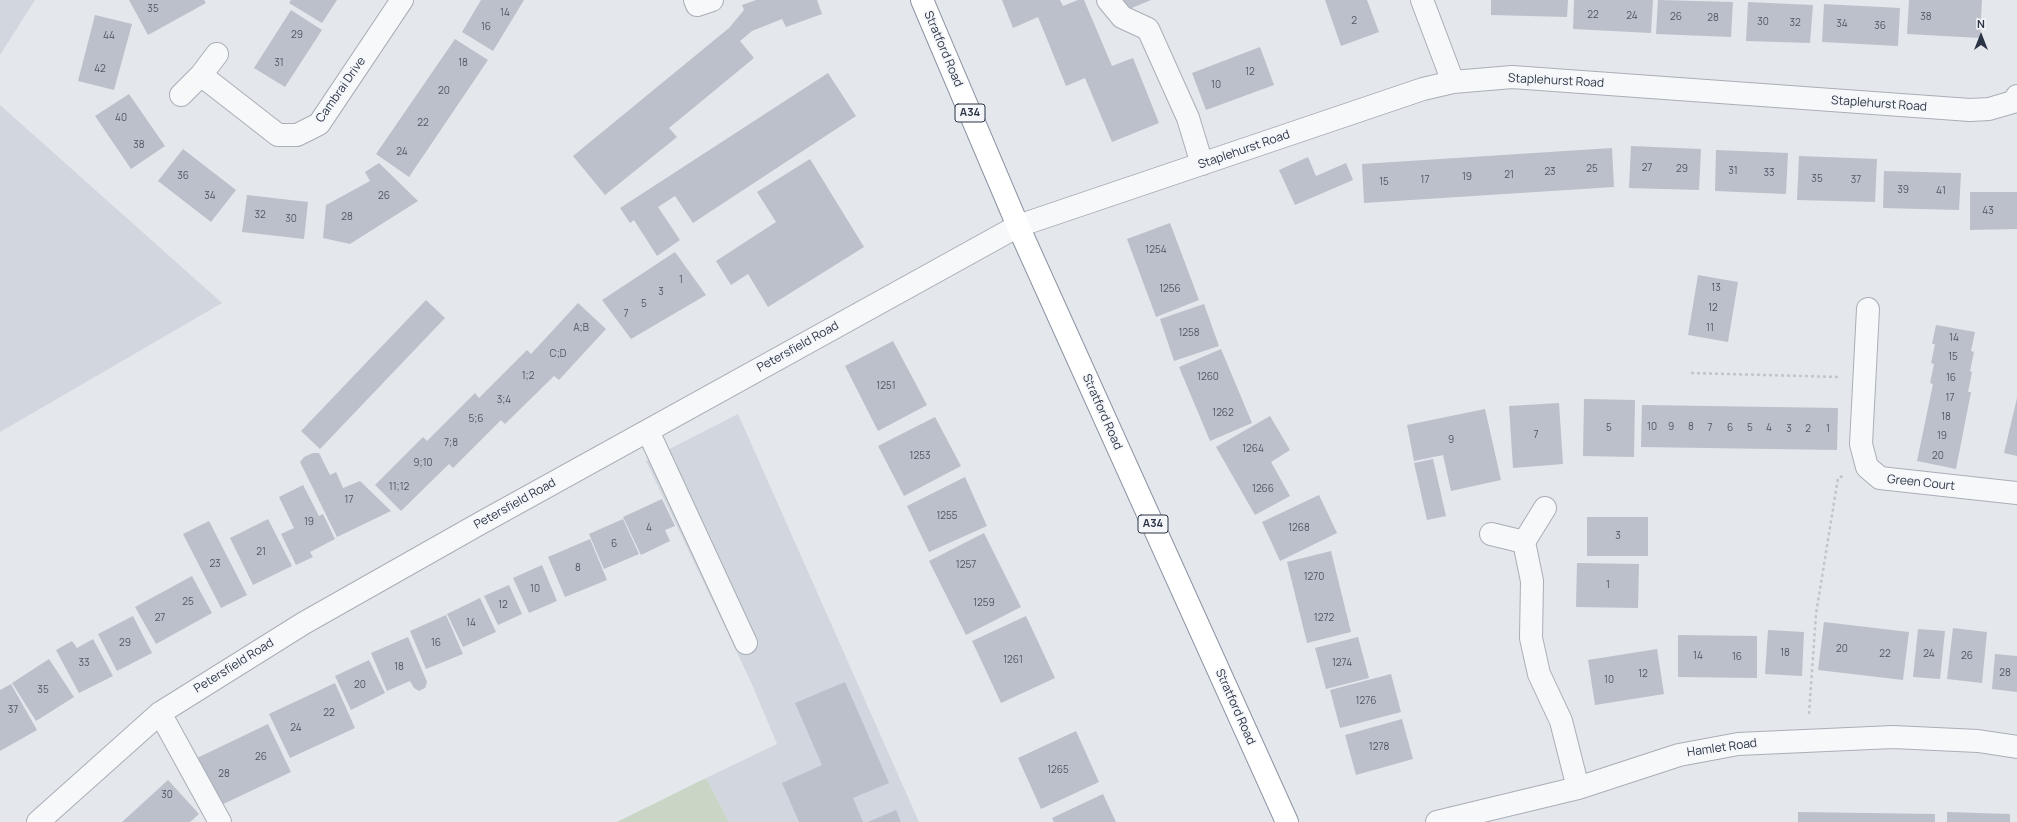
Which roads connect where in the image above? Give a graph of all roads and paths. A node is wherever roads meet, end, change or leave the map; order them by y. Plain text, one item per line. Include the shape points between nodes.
1 (402, 0) edge
2 (695, 0) edge
3 (712, 0) edge
4 (922, 0) edge
5 (1108, 0) edge
6 (1422, 0) edge
7 (217, 54) dead end
8 (201, 75) junction
9 (1453, 82) junction
10 (181, 95) dead end
11 (2017, 96) edge
12 (1202, 164) junction
13 (1018, 226) junction
14 (1868, 309) dead end
15 (1691, 373) dead end
16 (1864, 377) junction
17 (648, 431) junction
18 (1868, 468) junction
19 (2017, 493) edge
20 (1545, 508) dead end
21 (1491, 534) dead end
22 (1524, 542) junction
23 (746, 643) dead end
24 (160, 712) junction
25 (1807, 740) junction
26 (2017, 747) edge
27 (1578, 788) junction
28 (38, 822) edge
29 (220, 822) edge
30 (1287, 822) edge
31 (1437, 822) edge

1 - 8 street, Cambrai Drive via 319,124 297,135 278,135
2 - 3 street via 697,5
4 - 13 highway, Stratford Road / A34
5 - 12 street via 1122,17 1148,28 1188,118
6 - 9 street
7 - 8 street
8 - 10 street
9 - 11 street, Staplehurst Road via 1512,77 1970,110 1989,109 2013,102
9 - 12 street, Staplehurst Road via 1423,89
12 - 13 street, Staplehurst Road
13 - 17 street, Petersfield Road
13 - 30 highway, Stratford Road / A34
14 - 16 street
15 - 16 path
16 - 18 street via 1861,444
17 - 23 street
17 - 24 street, Petersfield Road via 304,623
18 - 19 street, Green Court via 1880,478
18 - 25 path via 1838,478 1816,614
20 - 22 street
21 - 22 street
22 - 27 street via 1532,581 1531,638 1538,674 1561,720
24 - 28 street, Petersfield Road
24 - 29 street
25 - 26 street, Hamlet Road via 1893,737 1978,741
25 - 27 street, Hamlet Road via 1738,744 1679,755
27 - 31 street, Hamlet Road

